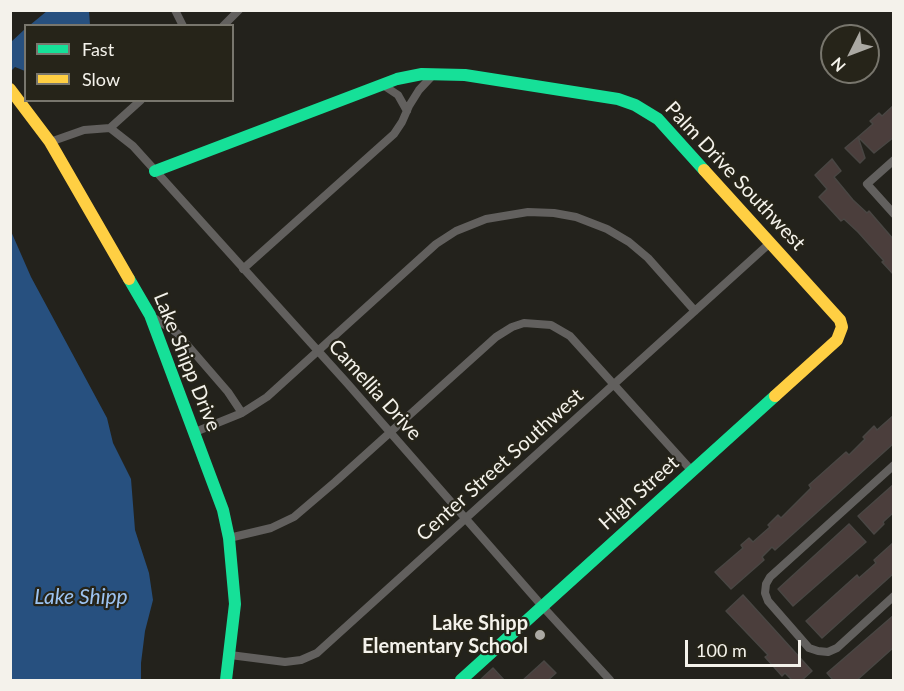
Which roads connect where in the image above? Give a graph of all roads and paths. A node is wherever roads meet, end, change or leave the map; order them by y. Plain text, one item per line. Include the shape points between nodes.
1 (176, 10) edge
2 (239, 10) edge
3 (182, 24) edge
4 (225, 24) edge
5 (435, 73) junction
6 (383, 85) junction
7 (10, 89) edge
8 (139, 102) edge
9 (407, 111) junction
10 (110, 128) junction
11 (50, 142) junction
12 (894, 160) edge
13 (155, 171) junction
14 (894, 214) edge
15 (771, 242) junction
16 (243, 269) junction
17 (695, 311) junction
18 (150, 315) junction
19 (840, 332) joint
20 (317, 351) junction
21 (614, 384) junction
22 (242, 413) junction
23 (390, 431) junction
24 (195, 432) junction
25 (894, 465) edge
26 (692, 471) junction
27 (466, 518) junction
28 (230, 538) junction
29 (894, 596) edge
30 (543, 607) junction
31 (230, 655) junction
32 (226, 681) edge
33 (461, 681) edge
34 (610, 681) edge

1 - 3 street
2 - 4 street
5 - 6 street, Palm Drive Southwest
5 - 9 street
5 - 15 street, Palm Drive Southwest via 565,90 635,105 658,119
6 - 9 street via 398,95
6 - 13 street, Palm Drive Southwest
7 - 11 street, Lake Shipp Drive
8 - 10 street
9 - 16 street via 394,134
10 - 11 street via 84,130
10 - 13 street, Camellia Drive
11 - 18 street, Lake Shipp Drive
12 - 14 street via 867,184
13 - 16 street, Camellia Drive
15 - 17 street, Center Street Southwest
15 - 19 street, Palm Drive Southwest via 837,315
16 - 20 street, Camellia Drive
17 - 20 street via 648,258 608,229 564,214 507,214 469,225 436,244
17 - 21 street, Center Street Southwest
18 - 22 street via 177,333
18 - 24 street, Lake Shipp Drive
19 - 26 street, High Street via 837,340
20 - 22 street via 267,397
20 - 23 street, Camellia Drive
21 - 23 street via 565,332 550,325 524,323 495,337
21 - 26 street
21 - 27 street, Center Street Southwest
22 - 24 street
23 - 27 street, Camellia Drive
23 - 28 street via 294,517 272,528
24 - 28 street, Lake Shipp Drive
25 - 29 street via 771,577 765,593 809,648 828,652
26 - 30 street, High Street
27 - 30 street, Camellia Drive
27 - 31 street, Center Street Southwest via 317,652 285,662
28 - 31 street, Lake Shipp Drive via 235,585
30 - 33 street, High Street
30 - 34 street, Camellia Drive
31 - 32 street, Lake Shipp Drive

